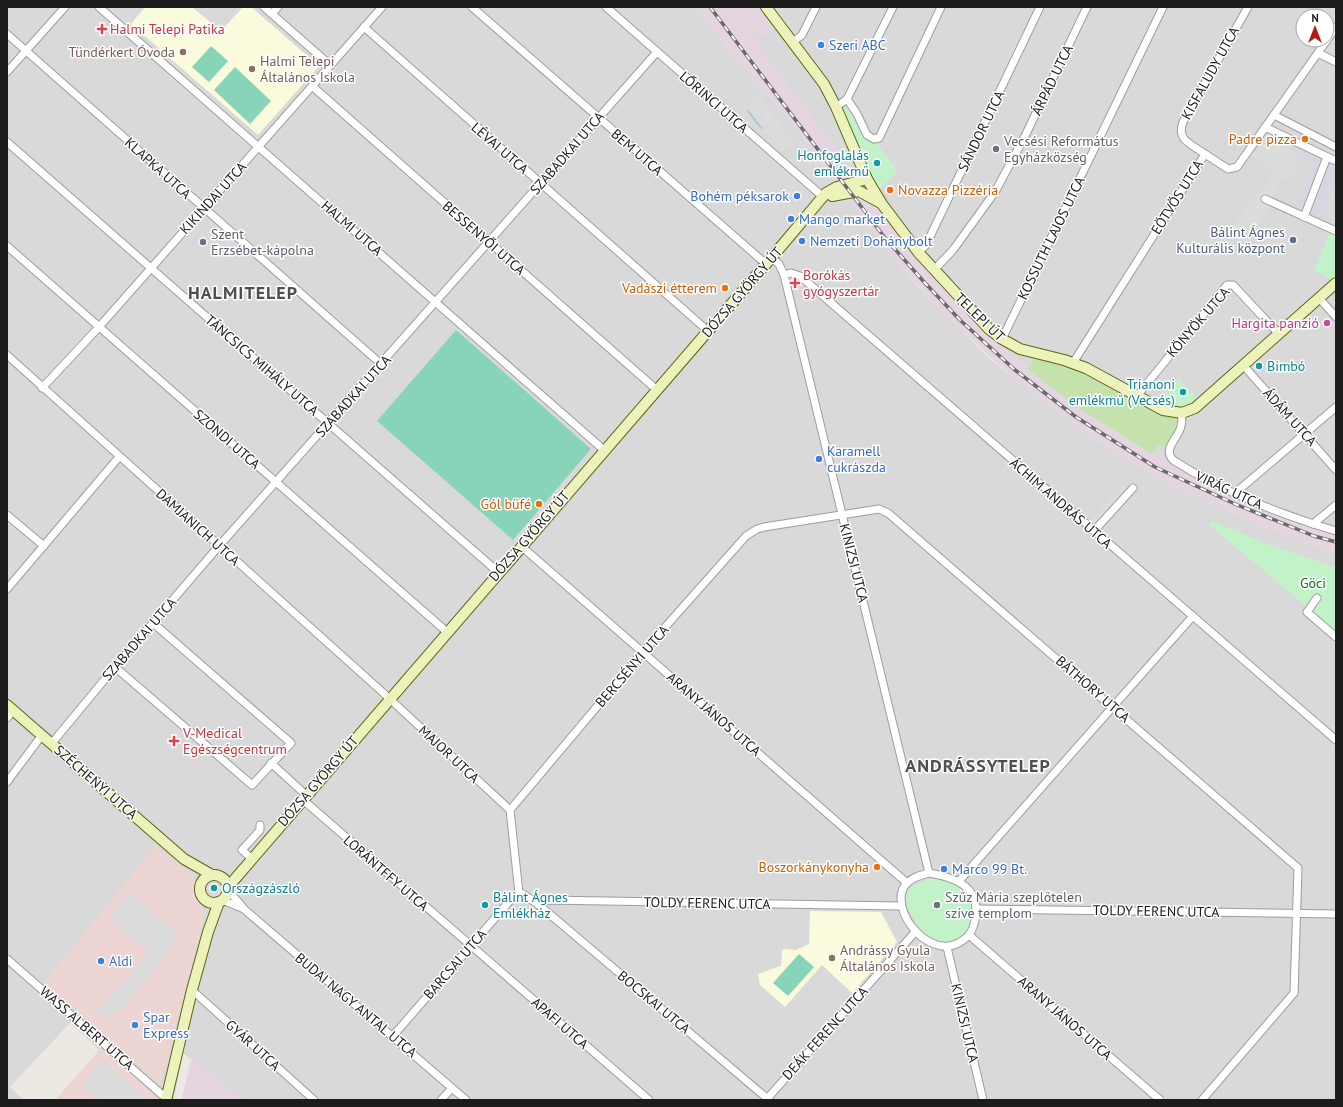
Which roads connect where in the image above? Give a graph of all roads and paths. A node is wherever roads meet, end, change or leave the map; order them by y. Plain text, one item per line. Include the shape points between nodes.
1 (65, 7) edge
2 (99, 7) edge
3 (264, 7) edge
4 (278, 7) edge
5 (382, 7) edge
6 (472, 7) edge
7 (606, 7) edge
8 (766, 7) edge
9 (816, 7) edge
10 (892, 7) edge
11 (941, 7) edge
12 (1040, 7) edge
13 (1086, 7) edge
14 (1163, 7) edge
15 (1248, 7) edge
16 (272, 14) junction
17 (364, 28) junction
18 (7, 34) edge
19 (793, 42) junction
20 (1321, 48) edge
21 (25, 51) junction
22 (657, 52) junction
23 (1318, 53) junction
24 (1336, 62) edge
25 (330, 65) junction
26 (7, 72) edge
27 (312, 86) junction
28 (848, 100) junction
29 (836, 107) junction
30 (1274, 115) junction
31 (598, 118) junction
32 (1266, 126) junction
33 (7, 142) edge
34 (259, 146) junction
35 (1336, 147) edge
36 (1205, 154) junction
37 (1327, 156) junction
38 (1336, 160) edge
39 (867, 179) junction
40 (541, 184) junction
41 (859, 191) junction
42 (822, 196) junction
43 (1265, 199) dead end
44 (882, 204) junction
45 (204, 208) junction
46 (808, 215) junction
47 (1304, 216) junction
48 (1336, 231) edge
49 (489, 242) junction
50 (7, 246) edge
51 (918, 252) junction
52 (769, 261) junction
53 (151, 268) junction
54 (934, 270) junction
55 (784, 275) junction
56 (1336, 283) edge
57 (1319, 298) junction
58 (436, 302) junction
59 (1336, 317) edge
60 (99, 326) junction
61 (708, 331) junction
62 (1278, 334) junction
63 (1002, 339) junction
64 (7, 355) edge
65 (1073, 363) junction
66 (381, 364) junction
67 (1243, 365) junction
68 (42, 388) junction
69 (657, 390) junction
70 (1137, 396) junction
71 (1336, 407) edge
72 (1182, 413) junction
73 (328, 423) junction
74 (1305, 434) junction
75 (604, 450) junction
76 (119, 457) junction
77 (1336, 470) edge
78 (276, 482) junction
79 (1133, 488) dead end
80 (1234, 494) junction
81 (1336, 504) edge
82 (842, 514) junction
83 (7, 515) edge
84 (1313, 524) junction
85 (1336, 531) edge
86 (1094, 532) junction
87 (44, 546) junction
88 (219, 546) junction
89 (521, 546) junction
90 (498, 572) junction
91 (7, 589) edge
92 (1317, 598) dead end
93 (1193, 616) junction
94 (153, 623) junction
95 (447, 632) junction
96 (1336, 637) edge
97 (643, 652) junction
98 (114, 667) junction
99 (389, 698) junction
100 (1113, 707) junction
101 (9, 711) edge
102 (42, 735) junction
103 (1336, 740) edge
104 (52, 743) junction
105 (272, 763) junction
106 (7, 782) edge
107 (304, 797) junction
108 (510, 810) junction
109 (260, 825) dead end
110 (184, 859) junction
111 (250, 861) junction
112 (929, 872) junction
113 (216, 876) junction
114 (959, 881) junction
115 (202, 882) junction
116 (907, 883) junction
117 (228, 888) junction
118 (519, 894) junction
119 (207, 901) junction
120 (221, 901) junction
121 (539, 905) junction
122 (901, 906) junction
123 (976, 909) junction
124 (245, 910) junction
125 (1297, 913) junction
126 (1336, 914) edge
127 (916, 931) junction
128 (208, 932) junction
129 (969, 935) junction
130 (471, 946) junction
131 (947, 947) junction
132 (7, 959) edge
133 (192, 990) junction
134 (393, 1036) junction
135 (452, 1088) junction
136 (167, 1099) edge
137 (314, 1100) edge
138 (441, 1100) edge
139 (466, 1100) edge
140 (649, 1100) edge
141 (768, 1100) edge
142 (983, 1100) edge
143 (1160, 1100) edge
144 (1202, 1100) edge

1 - 21 street
2 - 34 street, HALMI UTCA
3 - 16 street
4 - 16 street
5 - 17 street, KIKINDAI UTCA
6 - 31 street, BEM UTCA
7 - 22 street, LŐRINCI UTCA
8 - 19 main road, TELEPI ÚT
9 - 19 street via 802,35
10 - 28 street
11 - 28 street via 879,138 874,140 867,135
12 - 51 street, SÁNDOR UTCA via 926,245
13 - 54 street, ÁRPÁD UTCA via 1025,136 994,192 953,250
14 - 63 street, KOSSUTH LAJOS UTCA
15 - 36 street, KISFALUDY UTCA via 1180,130 1182,137
16 - 25 street
17 - 25 street, KIKINDAI UTCA
17 - 40 street, LÉVAI UTCA
18 - 21 street, KLAPKA UTCA
19 - 29 main road, TELEPI ÚT via 824,84
20 - 23 street, EÖTVÖS UTCA
21 - 26 street
21 - 45 street, KLAPKA UTCA
22 - 31 street, SZABADKAI UTCA
22 - 42 street, LŐRINCI UTCA
23 - 24 street
23 - 30 street, EÖTVÖS UTCA
25 - 27 street, KIKINDAI UTCA
27 - 34 street, KIKINDAI UTCA
27 - 49 street, BESSENYŐI UTCA
28 - 29 street
29 - 39 main road, TELEPI ÚT
30 - 32 street, EÖTVÖS UTCA
30 - 35 street
31 - 40 street, SZABADKAI UTCA
31 - 52 street, BEM UTCA
32 - 36 street, EÖTVÖS UTCA via 1237,167 1228,169
32 - 37 street
33 - 53 street, TÁNCSICS MIHÁLY UTCA
34 - 45 street, KIKINDAI UTCA
34 - 58 street, HALMI UTCA
36 - 65 street, EÖTVÖS UTCA
37 - 38 street
37 - 47 street
39 - 41 main road
39 - 42 main road, DÓZSA GYÖRGY ÚT via 836,187
39 - 44 main road, TELEPI ÚT
40 - 49 street, SZABADKAI UTCA
40 - 61 street, LÉVAI UTCA
41 - 44 main road
41 - 46 main road, DÓZSA GYÖRGY ÚT via 831,196
42 - 46 main road, DÓZSA GYÖRGY ÚT
43 - 47 street
44 - 51 main road, TELEPI ÚT
45 - 53 street, KIKINDAI UTCA
45 - 66 street, KLAPKA UTCA
46 - 52 main road, DÓZSA GYÖRGY ÚT
47 - 48 street
49 - 58 street, SZABADKAI UTCA
49 - 69 street, BESSENYŐI UTCA
50 - 60 street, SZONDI UTCA
51 - 54 main road, TELEPI ÚT
52 - 55 street, KINIZSI UTCA via 779,264
52 - 61 main road, DÓZSA GYÖRGY ÚT
53 - 60 street, KIKINDAI UTCA
53 - 73 street, TÁNCSICS MIHÁLY UTCA
54 - 63 main road, TELEPI ÚT via 975,315
55 - 82 street, KINIZSI UTCA
55 - 86 street, ÁCHIM ANDRÁS UTCA via 790,273 800,276
56 - 57 main road
57 - 59 street
57 - 62 main road
58 - 66 street, SZABADKAI UTCA
58 - 75 street, HALMI UTCA
60 - 68 street, KIKINDAI UTCA
60 - 78 street, SZONDI UTCA
61 - 69 main road, DÓZSA GYÖRGY ÚT
62 - 67 main road
62 - 70 street, KÖNYÖK UTCA via 1233,284 1227,284
63 - 65 main road, TELEPI ÚT via 1030,352
64 - 68 street, DAMJANICH UTCA
65 - 70 main road, TELEPI ÚT
66 - 73 street, SZABADKAI UTCA
67 - 72 main road via 1204,400
67 - 74 street, ÁDÁM UTCA
68 - 76 street, DAMJANICH UTCA
69 - 75 main road, DÓZSA GYÖRGY ÚT
70 - 72 main road, TELEPI ÚT via 1163,410
71 - 74 street
72 - 80 street, VIRÁG UTCA via 1181,428 1173,440 1170,457 1197,476
73 - 78 street, SZABADKAI UTCA
73 - 90 street, TÁNCSICS MIHÁLY UTCA
74 - 77 street, ÁDÁM UTCA
74 - 80 street
75 - 89 main road, DÓZSA GYÖRGY ÚT
76 - 87 street
76 - 88 street, DAMJANICH UTCA
78 - 88 street, SZABADKAI UTCA
78 - 95 street, SZONDI UTCA
79 - 86 street
80 - 84 street, VIRÁG UTCA
81 - 84 street
82 - 97 street, BERCSÉNYI UTCA via 764,527 751,532
82 - 100 street, BÁTHORY UTCA via 874,509 888,513
82 - 112 street, KINIZSI UTCA
83 - 87 street
84 - 85 street, VIRÁG UTCA
86 - 93 street, ÁCHIM ANDRÁS UTCA
87 - 91 street
88 - 94 street, SZABADKAI UTCA
88 - 99 street, DAMJANICH UTCA
89 - 90 main road, DÓZSA GYÖRGY ÚT
89 - 97 street, ARANY JÁNOS UTCA
90 - 95 main road, DÓZSA GYÖRGY ÚT
92 - 96 street via 1307,612
93 - 100 street
93 - 103 street, ÁCHIM ANDRÁS UTCA
94 - 98 street, SZABADKAI UTCA
94 - 105 street via 291,743
95 - 99 main road, DÓZSA GYÖRGY ÚT
97 - 108 street, BERCSÉNYI UTCA
97 - 116 street, ARANY JÁNOS UTCA
98 - 104 street, SZABADKAI UTCA
98 - 105 street via 252,785
99 - 107 main road, DÓZSA GYÖRGY ÚT
99 - 108 street, MAJOR UTCA
100 - 114 street
100 - 125 street, BÁTHORY UTCA via 1298,868
101 - 102 main road, SZÉCHENYI UTCA
102 - 104 main road, SZÉCHENYI UTCA
102 - 106 street
104 - 110 main road, SZÉCHENYI UTCA
105 - 107 street, LORÁNTFFY UTCA
107 - 111 main road, DÓZSA GYÖRGY ÚT
107 - 130 street, LORÁNTFFY UTCA
108 - 118 street
109 - 111 street, DÓZSA GYÖRGY ÚT via 260,830 242,850
110 - 113 main road, SZÉCHENYI UTCA
110 - 115 main road, SZÉCHENYI UTCA
111 - 113 main road, DÓZSA GYÖRGY ÚT
111 - 117 main road, DÓZSA GYÖRGY ÚT
112 - 114 street
112 - 116 street via 916,876
113 - 115 main road
113 - 117 main road
114 - 123 street via 973,894
115 - 119 main road via 200,891
116 - 122 street via 903,890
117 - 120 main road
117 - 124 street, BUDAI NAGY ANTAL UTCA
118 - 121 street
118 - 130 street, BARCSAI UTCA via 514,896
119 - 120 main road
119 - 128 main road
120 - 124 street, BUDAI NAGY ANTAL UTCA
120 - 128 main road
121 - 122 street, TOLDY FERENC UTCA via 547,900
121 - 141 street, BOCSKAI UTCA
122 - 127 street
123 - 125 street, TOLDY FERENC UTCA
123 - 129 street via 975,922
124 - 134 street, BUDAI NAGY ANTAL UTCA
125 - 126 street, TOLDY FERENC UTCA
125 - 144 street via 1294,993
127 - 131 street via 934,945
127 - 141 street, DEÁK FERENC UTCA
128 - 133 main road
129 - 131 street via 959,943
129 - 143 street, ARANY JÁNOS UTCA
130 - 134 street, BARCSAI UTCA
130 - 140 street, APAFI UTCA
131 - 142 street, KINIZSI UTCA
132 - 136 street, WASS ALBERT UTCA
133 - 136 main road
133 - 137 street, GYÁR UTCA
134 - 135 street, BUDAI NAGY ANTAL UTCA
135 - 138 street
135 - 139 street, BUDAI NAGY ANTAL UTCA

